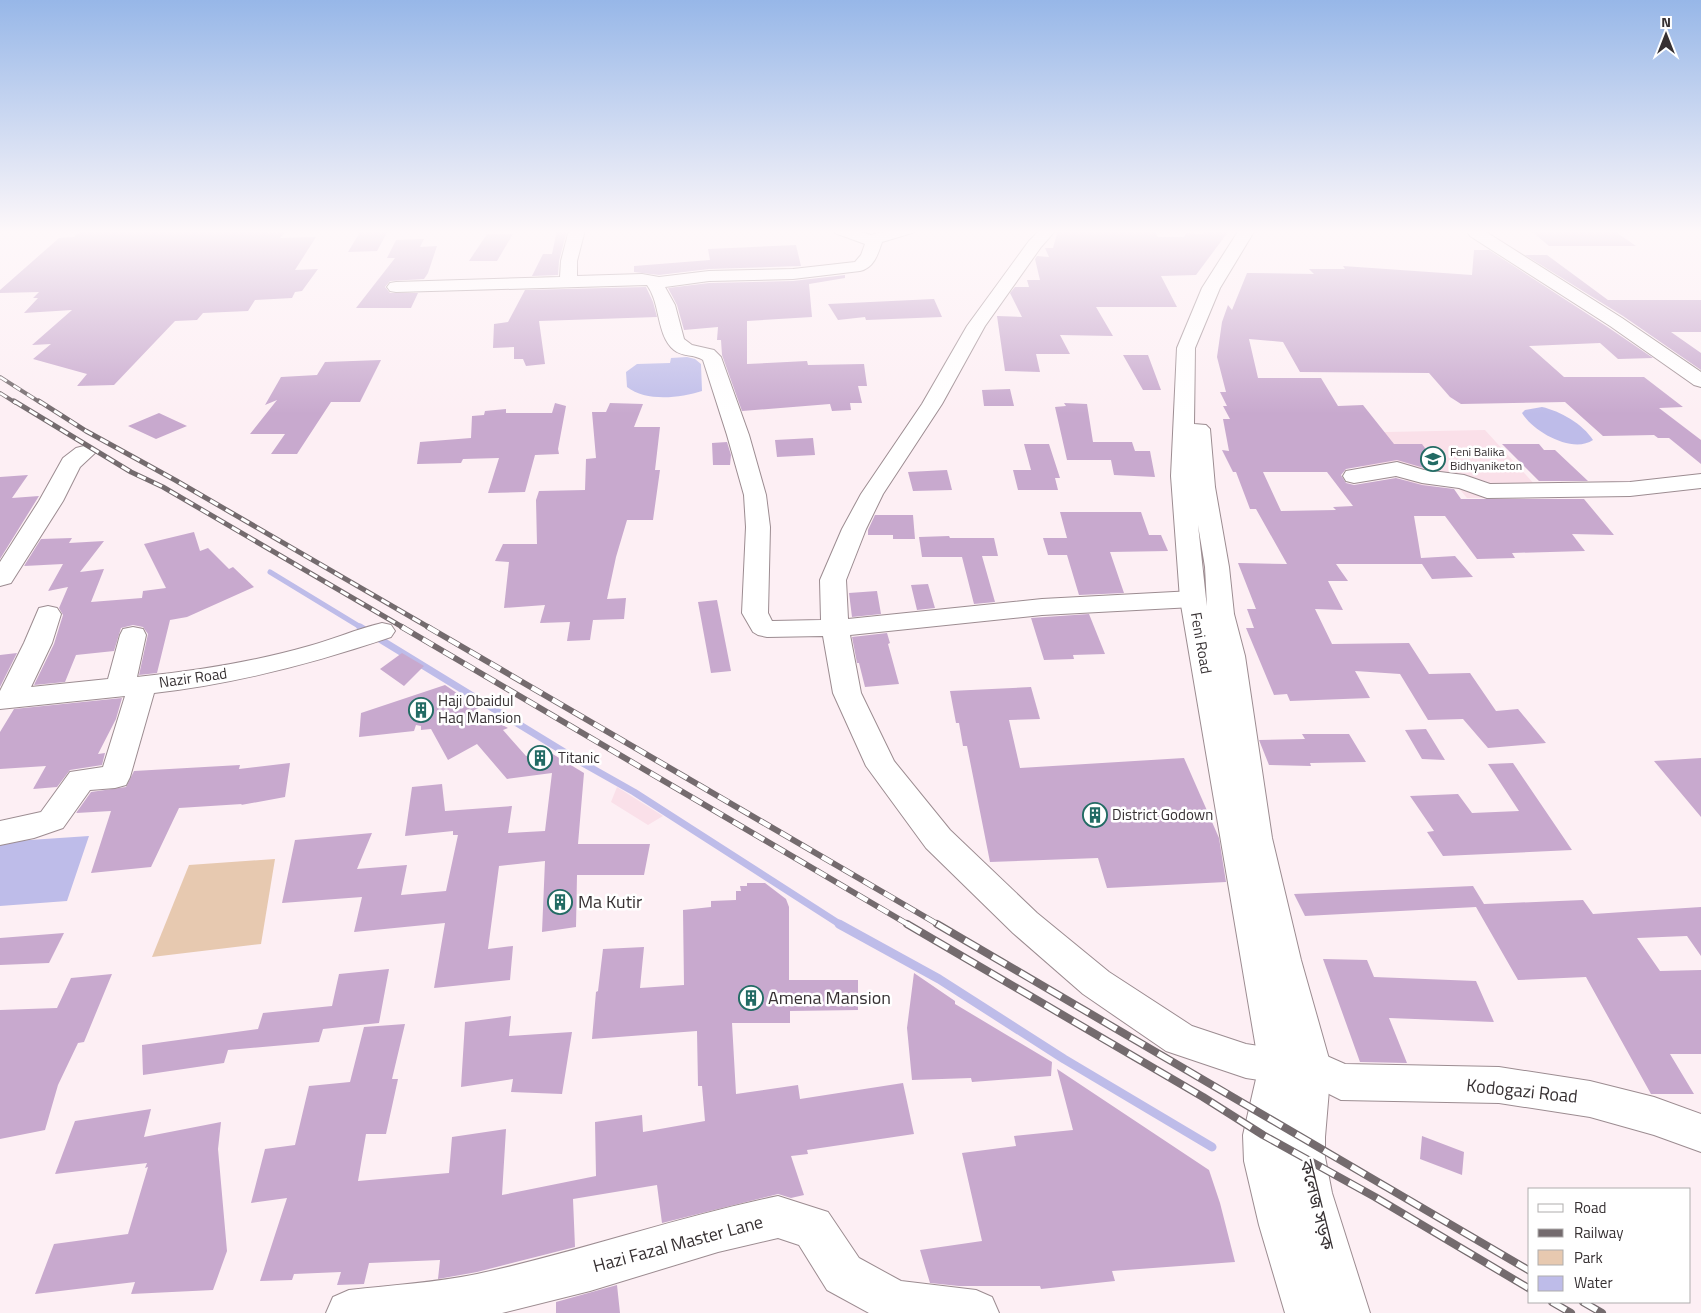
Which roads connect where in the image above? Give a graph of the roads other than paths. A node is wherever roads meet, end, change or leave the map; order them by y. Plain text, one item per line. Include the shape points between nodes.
1 (658, 291) edge
2 (1001, 291) edge
3 (1210, 291) edge
4 (1225, 291) edge
5 (1568, 291) edge
6 (1701, 381) edge
7 (84, 453) dead end
8 (1354, 476) dead end
9 (1701, 482) edge
10 (0, 578) edge
11 (1193, 599) junction
12 (48, 614) dead end
13 (835, 628) junction
14 (382, 631) dead end
15 (133, 635) dead end
16 (142, 686) junction
17 (5, 702) edge
18 (0, 834) edge
19 (1295, 1066) junction
20 (1701, 1133) edge
21 (349, 1313) edge
22 (976, 1313) edge
23 (1308, 1313) edge
24 (1347, 1313) edge

1 - 13 street via 666,306 674,340 682,348 709,355 715,362 738,435 755,495 756,613 762,626 767,629
2 - 13 street via 872,494 854,529 833,580
3 - 11 street, Feni Road via 1186,348 1184,383 1182,476
4 - 19 street via 1202,346 1198,429 1221,614 1231,656 1256,838 1281,952
5 - 6 street
7 - 10 street via 71,463 51,501
8 - 9 street via 1397,469 1464,482 1487,491 1541,492 1630,489
11 - 13 street via 1042,607
11 - 19 street, Feni Road
12 - 17 street via 38,643
13 - 19 street via 847,693 881,766 938,839 1025,923 1096,984 1180,1038 1246,1061
14 - 16 street, Nazir Road via 258,668
15 - 16 street via 121,686
16 - 17 street, Nazir Road
16 - 18 street via 115,777 81,780 52,820
19 - 20 street, Kodogazi Road via 1340,1082 1499,1085 1590,1099
19 - 23 street via 1263,1135 1265,1161 1281,1225
19 - 24 street, কলেজ সড়ক via 1311,1193
21 - 22 street, Hazi Fazal Master Lane via 475,1297 590,1268 718,1230 778,1217 813,1227 843,1274 896,1303

